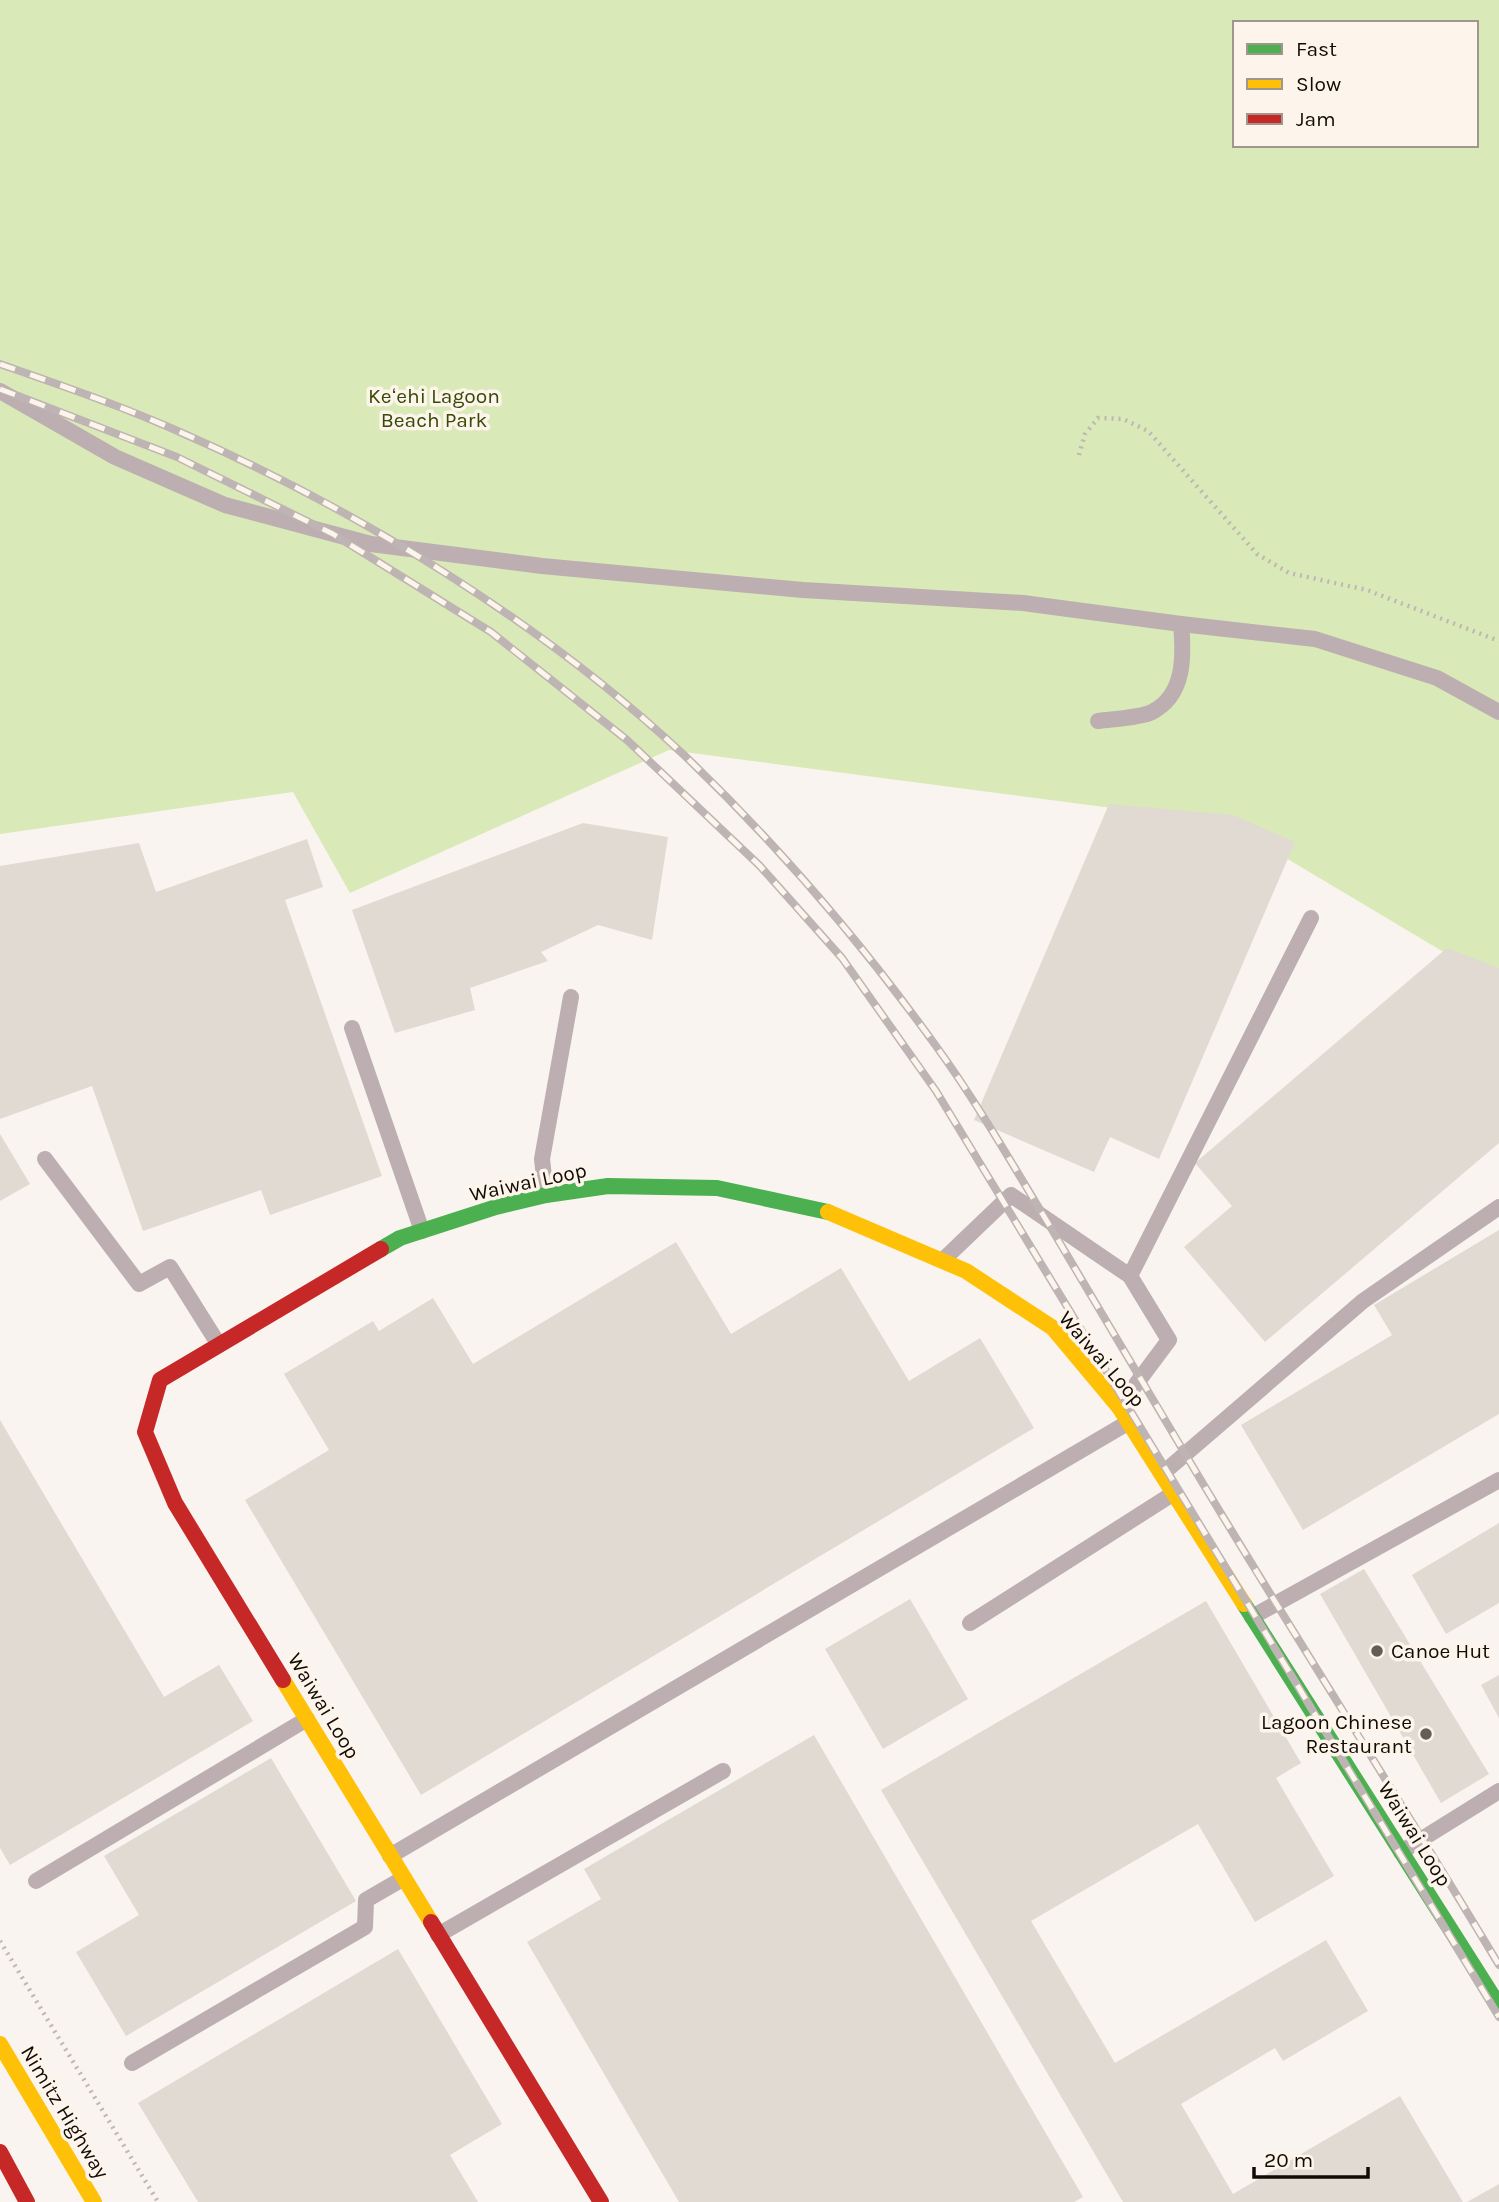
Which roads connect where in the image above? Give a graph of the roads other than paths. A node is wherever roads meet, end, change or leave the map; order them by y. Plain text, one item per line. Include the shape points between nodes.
1 (0, 391) edge
2 (1181, 624) junction
3 (1499, 712) edge
4 (1098, 721) dead end
5 (1311, 918) dead end
6 (571, 997) dead end
7 (352, 1028) dead end
8 (45, 1159) dead end
9 (546, 1195) junction
10 (1499, 1207) edge
11 (422, 1231) junction
12 (943, 1260) junction
13 (1130, 1276) junction
14 (219, 1345) junction
15 (1119, 1407) junction
16 (1129, 1422) junction
17 (1162, 1474) junction
18 (1499, 1480) edge
19 (1174, 1493) junction
20 (1252, 1616) junction
21 (970, 1623) dead end
22 (307, 1719) junction
23 (723, 1771) dead end
24 (1499, 1791) edge
25 (1401, 1852) junction
26 (390, 1856) junction
27 (404, 1878) junction
28 (36, 1881) dead end
29 (438, 1935) junction
30 (1499, 2006) edge
31 (0, 2043) edge
32 (132, 2063) dead end
33 (0, 2152) edge
34 (0, 2183) edge
35 (12, 2202) edge
36 (27, 2202) edge
37 (94, 2202) edge
38 (601, 2202) edge

1 - 2 lane via 115,457 225,505 370,544 555,568 1023,603
2 - 3 lane via 1315,639 1437,678
2 - 4 lane via 1184,656 1174,694 1152,713
5 - 13 lane
6 - 9 lane via 542,1159
7 - 11 lane
8 - 14 lane via 139,1284 170,1267
9 - 11 main road, Waiwai Loop
9 - 12 main road, Waiwai Loop via 608,1186 717,1188 829,1212
10 - 17 lane via 1363,1301
11 - 14 main road, Waiwai Loop via 400,1238
12 - 13 lane via 1011,1195
12 - 15 main road, Waiwai Loop via 1053,1328
13 - 15 lane via 1168,1340
14 - 22 main road, Waiwai Loop via 160,1380 145,1432 175,1503
15 - 16 main road, Waiwai Loop
16 - 17 main road, Waiwai Loop
16 - 26 lane
17 - 19 main road, Waiwai Loop
18 - 20 lane
19 - 20 main road, Waiwai Loop
19 - 21 lane
20 - 25 main road, Waiwai Loop
22 - 26 main road, Waiwai Loop
22 - 28 lane
23 - 29 lane
24 - 25 lane
25 - 30 main road, Waiwai Loop
26 - 27 main road, Waiwai Loop
27 - 29 main road, Waiwai Loop
27 - 32 lane via 366,1900 365,1927
29 - 38 main road, Waiwai Loop
31 - 37 main road, Nimitz Highway
33 - 36 main road
34 - 35 main road

